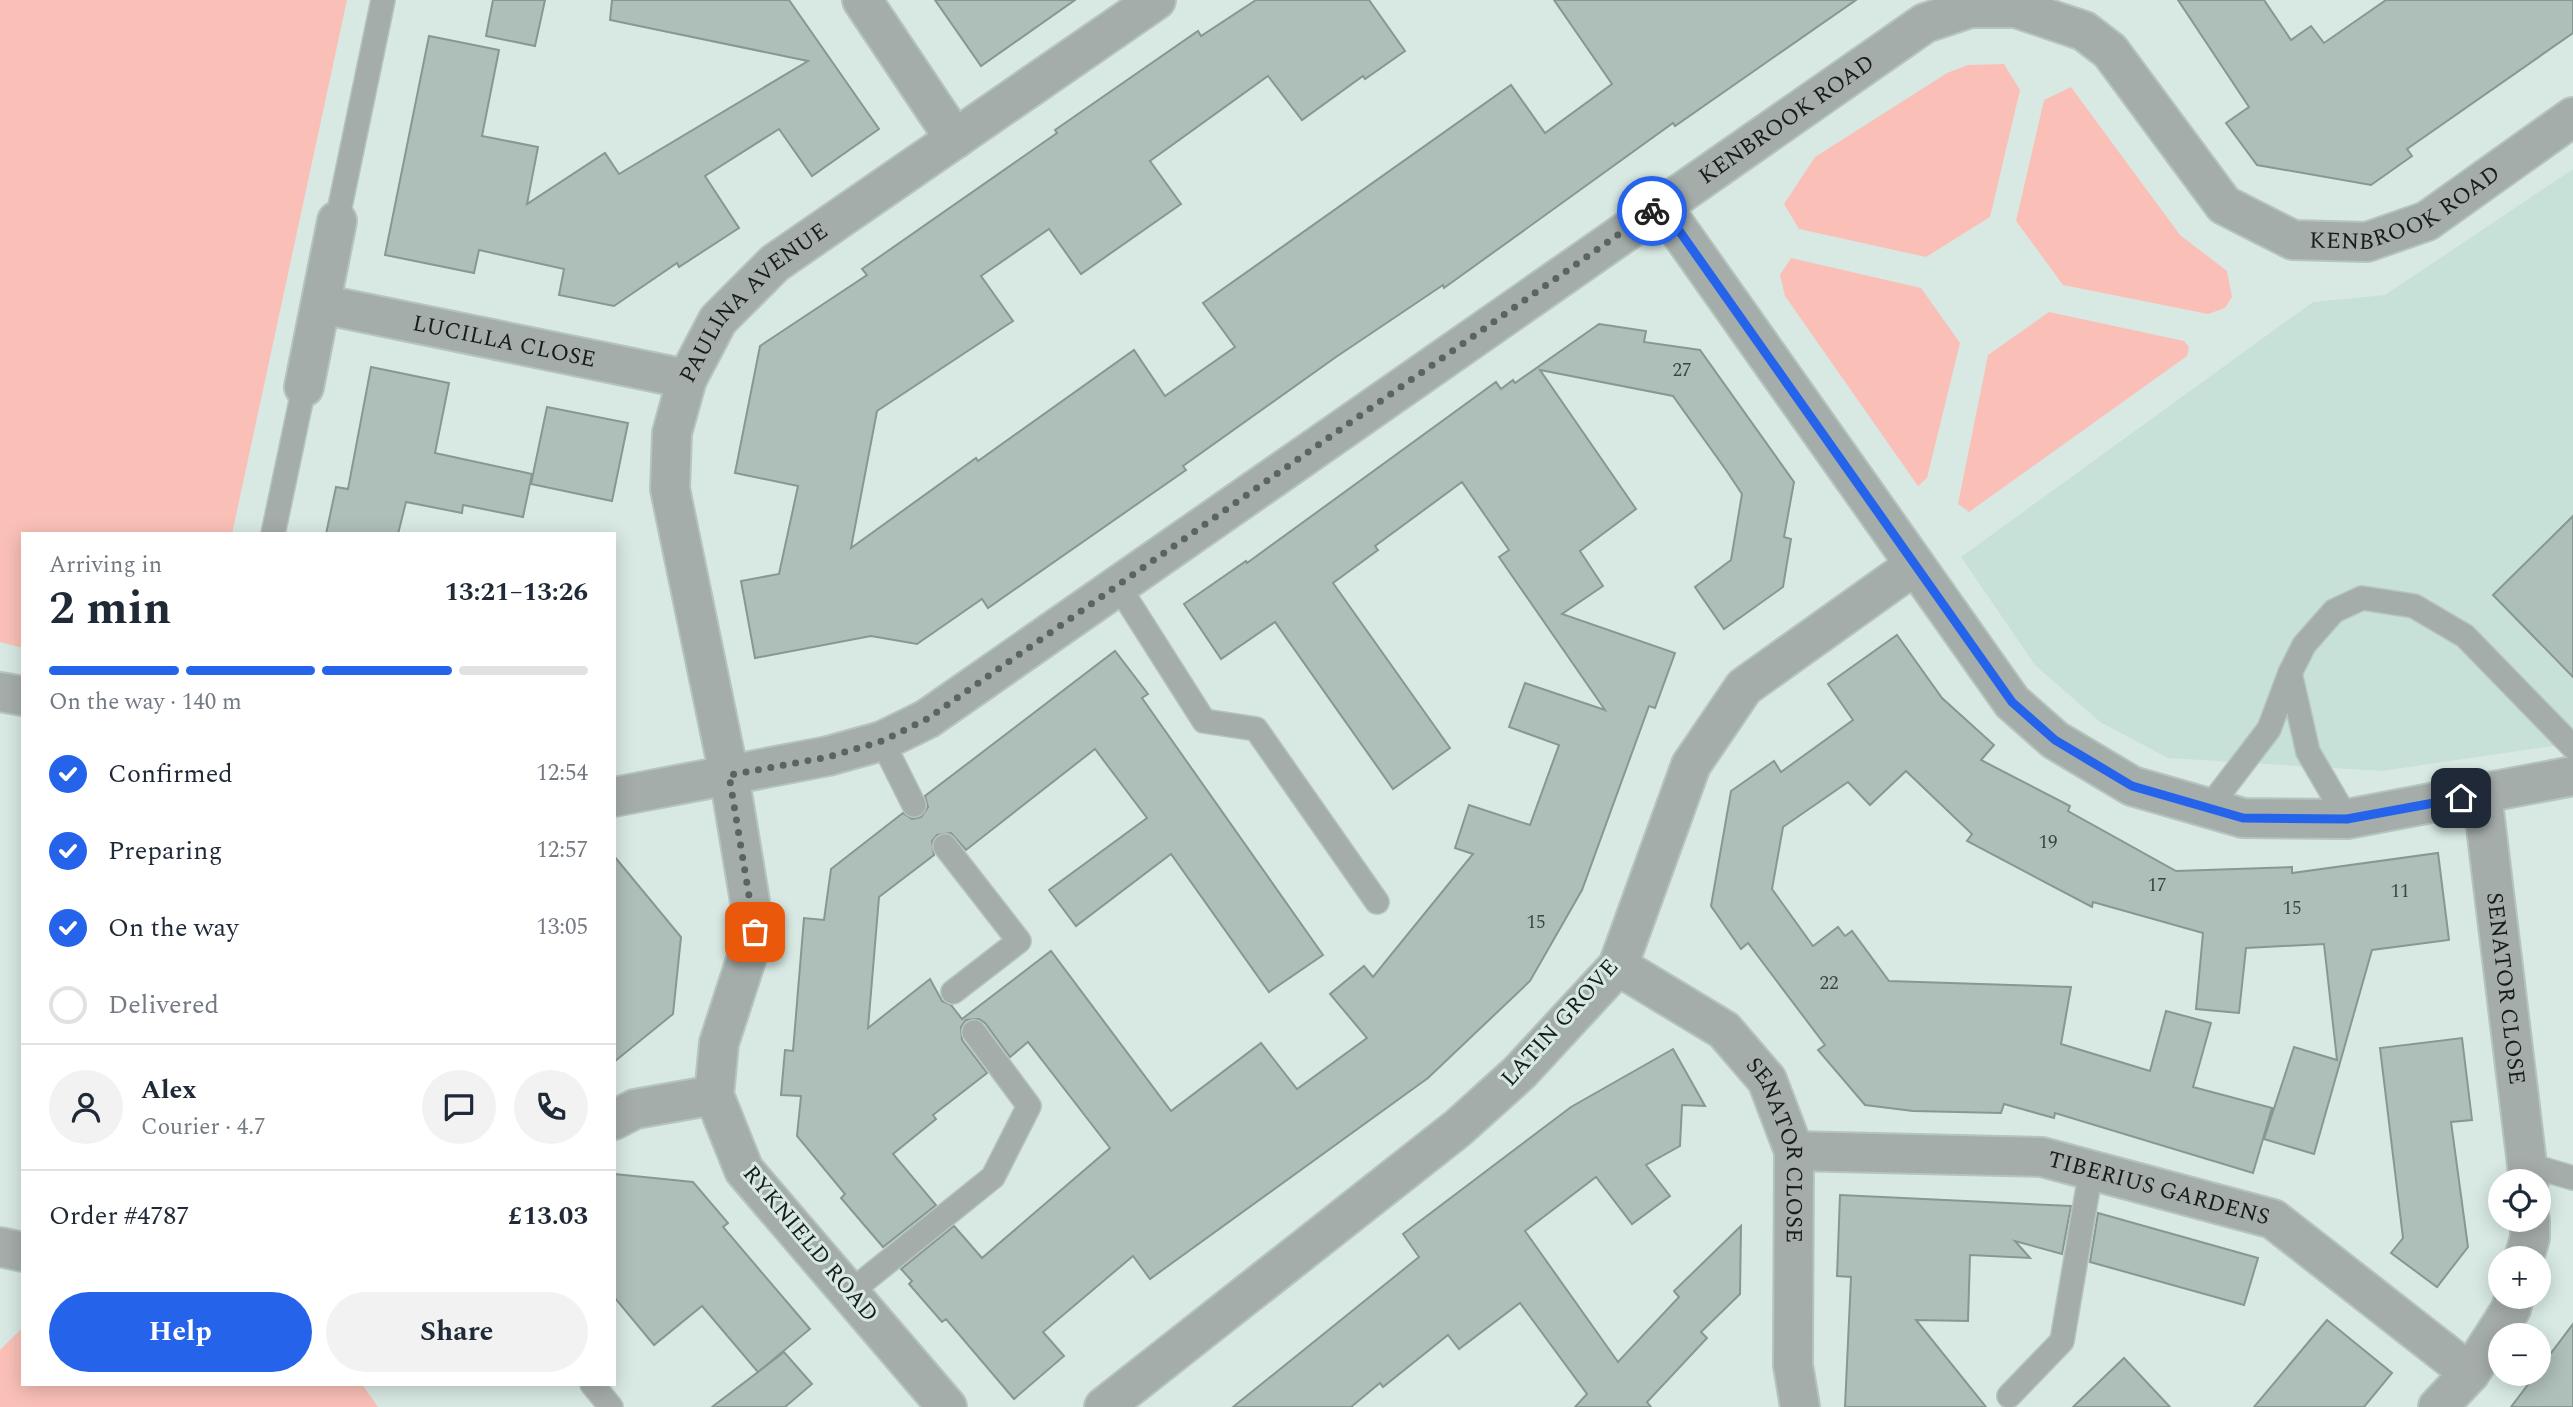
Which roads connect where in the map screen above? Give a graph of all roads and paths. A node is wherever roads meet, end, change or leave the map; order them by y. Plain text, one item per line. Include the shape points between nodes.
1 (383, 0) edge
2 (862, 0) edge
3 (1156, 0) edge
4 (2573, 117) edge
5 (955, 139) junction
6 (1661, 205) junction
7 (337, 221) joint
8 (321, 304) junction
9 (687, 379) junction
10 (303, 387) joint
11 (273, 532) edge
12 (1915, 565) junction
13 (1116, 584) junction
14 (2290, 673) junction
15 (0, 692) edge
16 (21, 696) edge
17 (882, 741) junction
18 (2573, 747) edge
19 (729, 775) junction
20 (2573, 775) edge
21 (2482, 794) junction
22 (616, 797) edge
23 (914, 805) dead end
24 (2207, 810) junction
25 (2347, 819) junction
26 (945, 846) dead end
27 (1377, 902) dead end
28 (1618, 966) junction
29 (953, 992) dead end
30 (974, 1032) dead end
31 (714, 1095) junction
32 (616, 1119) edge
33 (1794, 1151) junction
34 (2529, 1169) edge
35 (2091, 1170) junction
36 (2551, 1176) edge
37 (2573, 1178) edge
38 (0, 1247) edge
39 (21, 1252) edge
40 (849, 1293) junction
41 (2511, 1309) edge
42 (2470, 1373) junction
43 (594, 1386) edge
44 (2009, 1396) dead end
45 (611, 1407) edge
46 (947, 1407) edge
47 (1104, 1407) edge
48 (1800, 1407) edge
49 (2438, 1407) edge

1 - 7 lane
2 - 5 street
3 - 5 street, PAULINA AVENUE
4 - 6 street, KENBROOK ROAD via 2427,220 2367,242 2293,240 2224,205 2110,51 2084,31 2015,8 1970,8 1925,23
5 - 9 street, PAULINA AVENUE via 775,263 718,320
6 - 12 street
6 - 13 street, KENBROOK ROAD
7 - 8 street
8 - 9 street, LUCILLA CLOSE
8 - 10 street
9 - 19 street, PAULINA AVENUE via 672,433 670,489
10 - 11 lane
12 - 24 street via 2012,702 2055,740 2132,786
12 - 28 street, LATIN GROVE via 1744,687 1691,765
13 - 17 street, KENBROOK ROAD via 927,719
13 - 27 lane via 1204,721 1256,729
14 - 18 lane via 2304,645 2334,611 2362,598 2414,606 2465,636
14 - 24 lane via 2269,729
14 - 25 lane via 2308,752
15 - 16 street
17 - 19 street, KENBROOK ROAD via 828,757
17 - 23 lane
19 - 22 street, KENBROOK ROAD
19 - 31 street, RYKNIELD ROAD via 755,932 719,1043
20 - 21 street
21 - 25 street
21 - 34 street, SENATOR CLOSE
24 - 25 street via 2243,818
26 - 29 lane via 1019,941
28 - 33 street, SENATOR CLOSE via 1724,1030 1767,1080
28 - 47 street, LATIN GROVE via 1520,1072 1458,1128
30 - 40 lane via 1029,1106 993,1177
31 - 32 street via 635,1109
31 - 40 street, RYKNIELD ROAD via 744,1170
33 - 35 street, TIBERIUS GARDENS via 2042,1157
33 - 48 street, SENATOR CLOSE via 1793,1365
35 - 42 street, TIBERIUS GARDENS via 2273,1219
35 - 44 lane via 2062,1341
36 - 37 lane
38 - 39 street
40 - 46 street, RYKNIELD ROAD
41 - 42 street
42 - 49 street
43 - 45 lane

